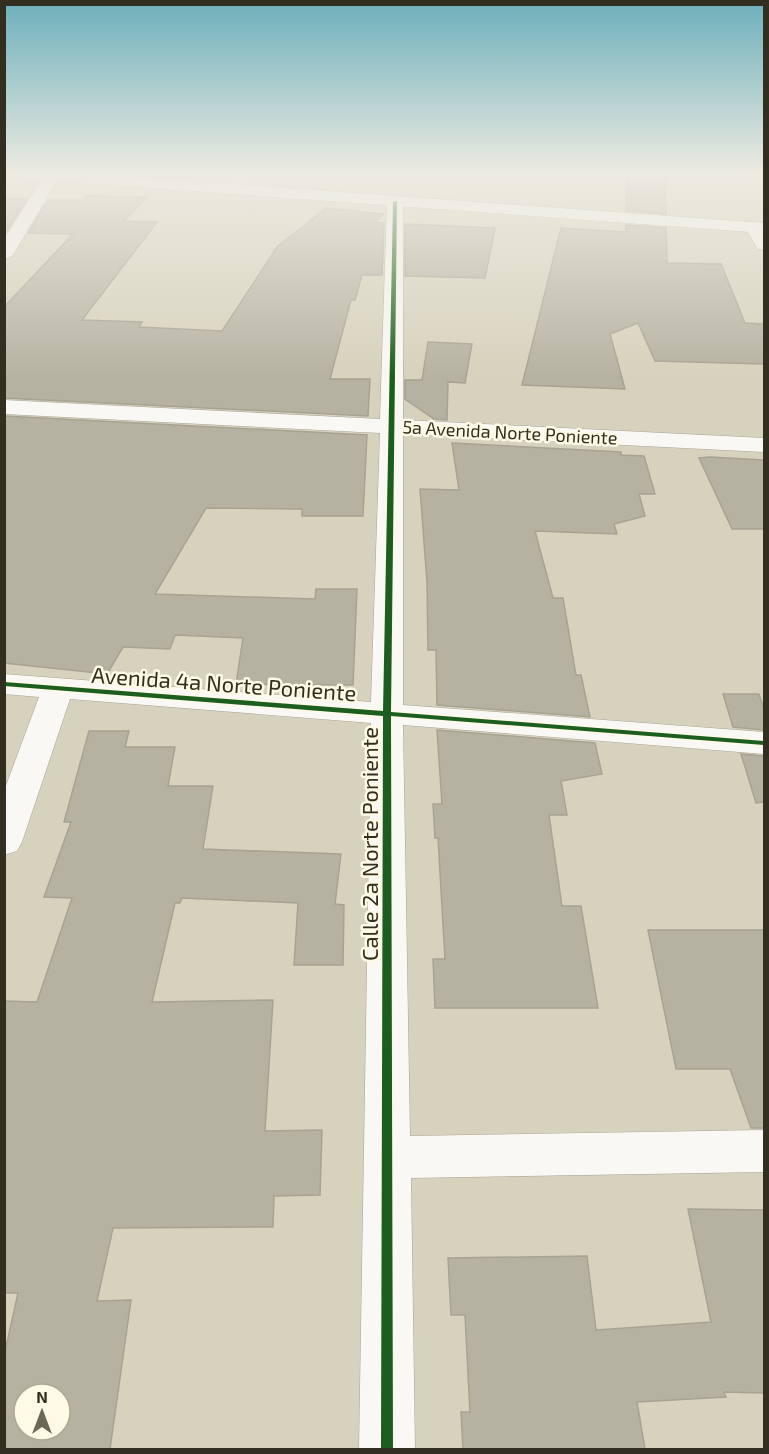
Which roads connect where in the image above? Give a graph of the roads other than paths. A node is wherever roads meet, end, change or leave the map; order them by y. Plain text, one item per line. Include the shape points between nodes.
1 (13, 241) edge
2 (394, 241) edge
3 (4, 255) edge
4 (4, 407) edge
5 (392, 426) junction
6 (765, 445) edge
7 (4, 684) edge
8 (58, 688) junction
9 (387, 713) junction
10 (765, 743) edge
11 (4, 842) edge
12 (765, 1151) edge
13 (387, 1157) junction
14 (387, 1449) edge

1 - 3 street
2 - 5 street, Calle 2a Norte Poniente
4 - 5 street, 5a Avenida Norte Poniente
5 - 6 street, 5a Avenida Norte Poniente
5 - 9 street, Calle 2a Norte Poniente
7 - 8 street, Avenida 4a Norte Poniente
8 - 9 street, Avenida 4a Norte Poniente
8 - 11 street
9 - 10 street, Avenida 4a Norte Poniente
9 - 13 street, Calle 2a Norte Poniente
12 - 13 street
13 - 14 street, Calle 2a Norte Poniente

